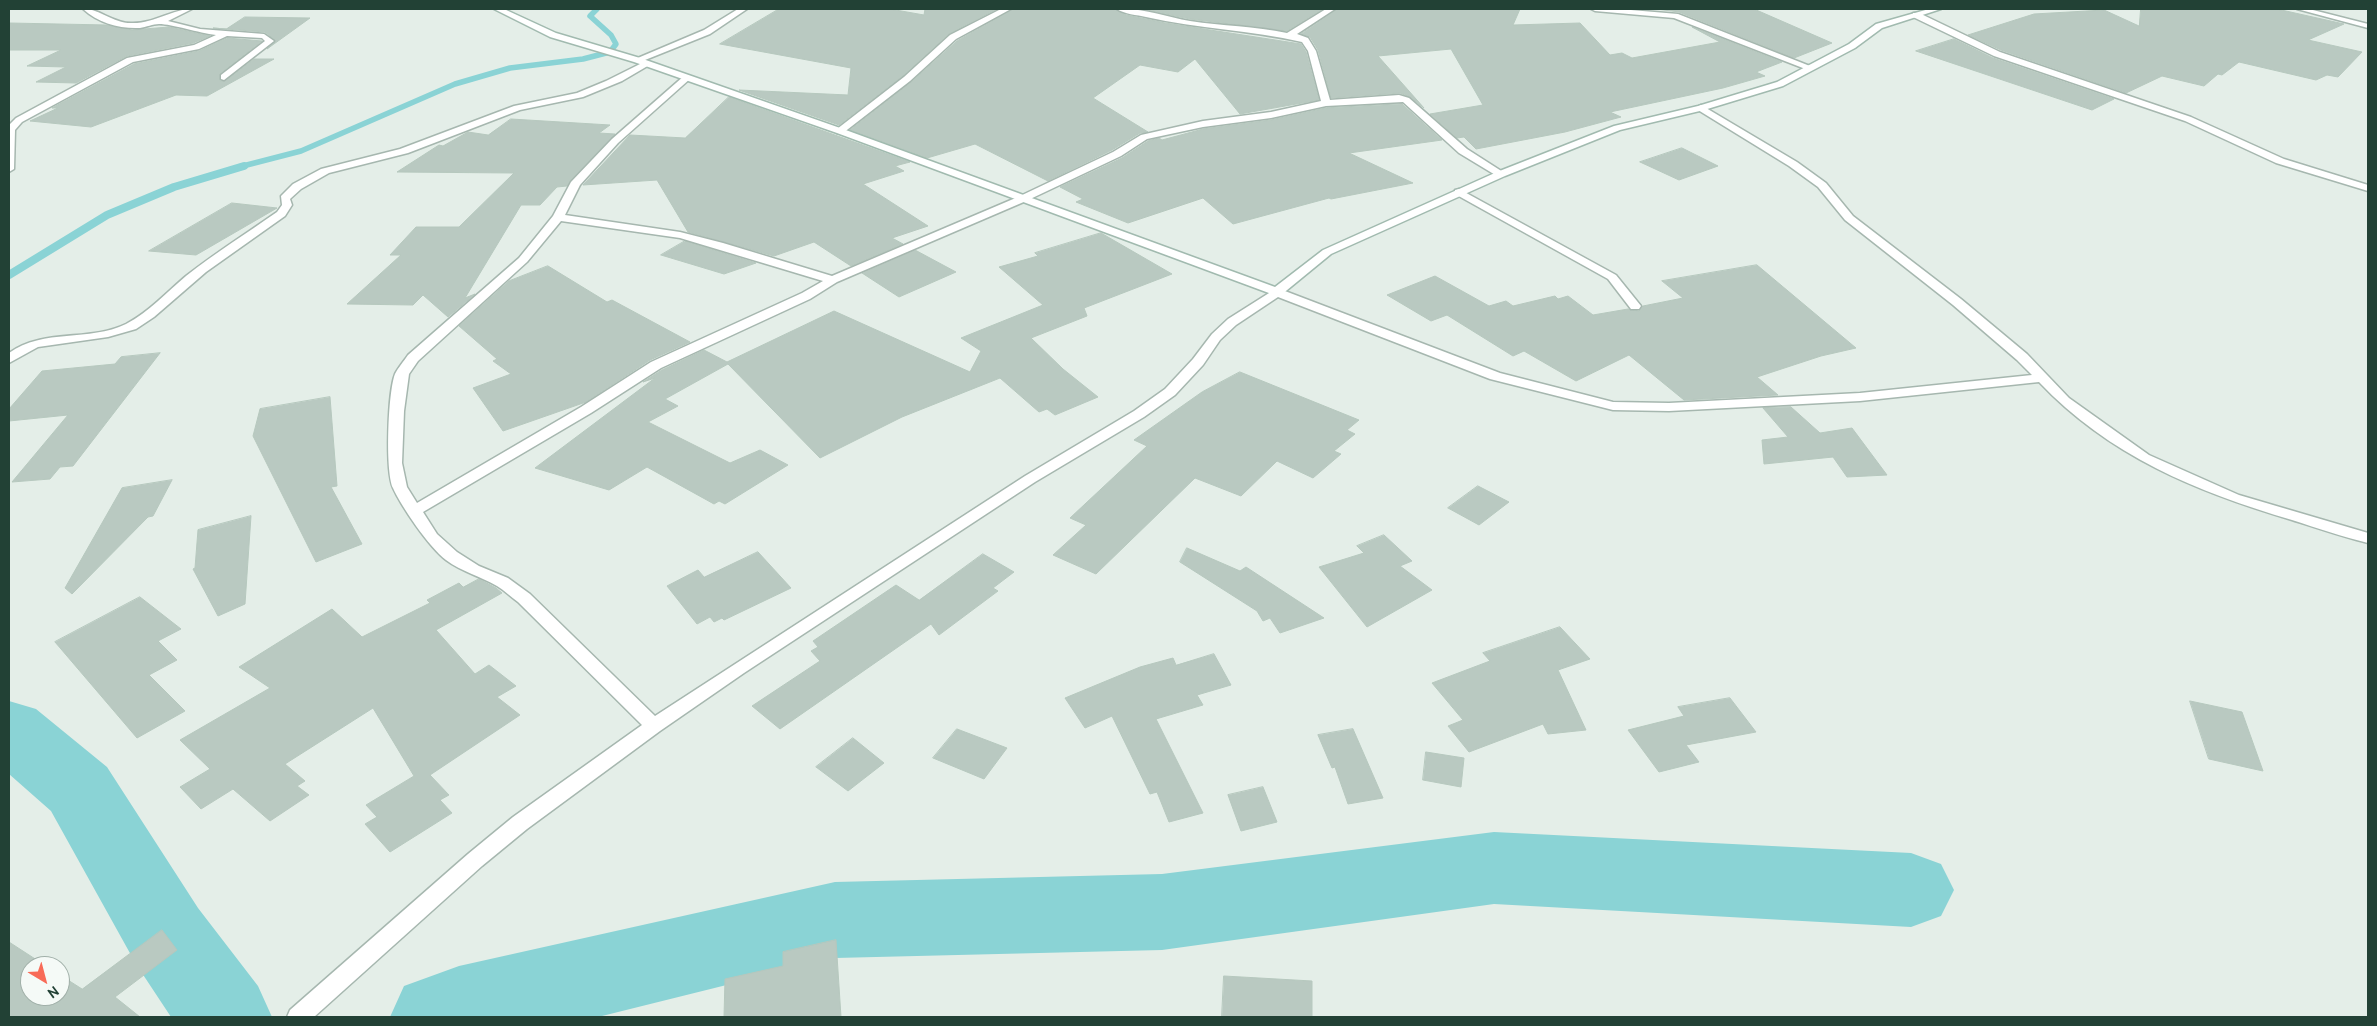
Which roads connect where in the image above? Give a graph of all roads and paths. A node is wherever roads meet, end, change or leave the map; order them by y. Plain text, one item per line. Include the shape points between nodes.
1 (87, 9) edge
2 (188, 9) edge
3 (498, 9) edge
4 (743, 9) edge
5 (1007, 9) edge
6 (1121, 9) edge
7 (1331, 9) edge
8 (1595, 9) edge
9 (1937, 9) edge
10 (2301, 9) edge
11 (1916, 15) junction
12 (161, 22) junction
13 (2368, 26) edge
14 (228, 32) junction
15 (1305, 40) junction
16 (642, 62) junction
17 (1811, 68) junction
18 (224, 77) dead end
19 (687, 78) junction
20 (1326, 103) junction
21 (1701, 108) junction
22 (840, 131) junction
23 (9, 169) edge
24 (1501, 174) junction
25 (2368, 188) edge
26 (1459, 192) junction
27 (1022, 199) junction
28 (558, 217) junction
29 (833, 280) junction
30 (1277, 292) junction
31 (1635, 306) dead end
32 (9, 359) edge
33 (2041, 378) junction
34 (414, 511) junction
35 (2368, 538) edge
36 (654, 726) junction
37 (298, 1017) edge

1 - 12 street via 115,23
2 - 12 street
3 - 16 street via 553,35
4 - 16 street via 707,32
5 - 22 street via 953,37 907,79
6 - 15 street via 1169,20 1267,31
7 - 15 street via 1290,35
8 - 17 street via 1675,16
9 - 11 street
10 - 13 street
11 - 17 street via 1879,26 1852,46
11 - 25 street via 1997,54 2180,116 2280,161
12 - 14 street via 200,31
14 - 18 street via 264,36 270,41
14 - 23 street via 196,47 130,60 19,120 10,128
15 - 20 street via 1312,51
16 - 19 street
16 - 32 street via 626,76 570,98 512,109 414,148 326,170 293,189 285,198 287,205 282,214 218,257 139,321 115,331 36,345
17 - 21 street via 1780,84
19 - 22 street
19 - 28 street via 599,158 575,184
20 - 24 street via 1406,100 1463,151
20 - 27 street via 1144,137 1117,154
21 - 24 street via 1617,128
21 - 33 street via 1822,185 1849,218 1964,308 2022,357
22 - 27 street
24 - 26 street
26 - 30 street via 1327,252
26 - 31 street via 1612,277
27 - 29 street
27 - 30 street
28 - 29 street via 618,223 718,245
28 - 34 street via 523,260 413,358 402,374 395,463 400,487
29 - 34 street via 806,296 656,365
30 - 33 street via 1495,376 1613,406 1669,407 1860,396
30 - 36 street via 1232,322 1170,392 1140,414 1022,484
33 - 35 street via 2064,401 2108,434 2144,458 2192,482 2234,498
34 - 36 street via 432,537 451,556 502,582 524,598
36 - 37 street via 482,854

